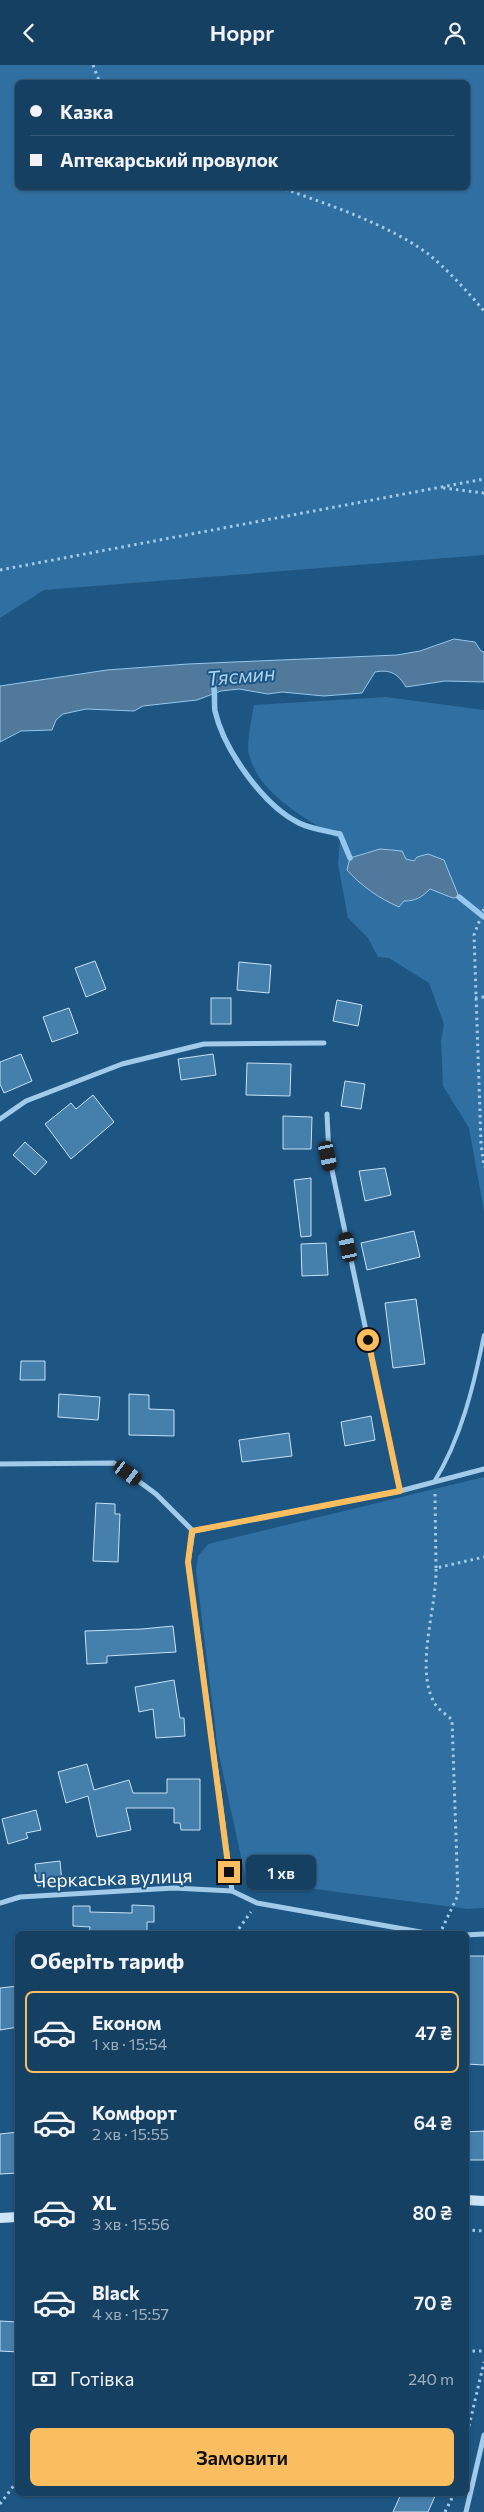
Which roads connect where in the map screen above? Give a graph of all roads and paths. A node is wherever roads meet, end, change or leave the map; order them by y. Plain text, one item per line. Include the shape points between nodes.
1 (93, 65) edge
2 (99, 80) edge
3 (287, 190) edge
4 (484, 311) edge
5 (484, 479) edge
6 (440, 487) junction
7 (484, 493) edge
8 (0, 571) edge
9 (484, 909) edge
10 (484, 997) edge
11 (475, 998) junction
12 (324, 1043) dead end
13 (326, 1114) dead end
14 (0, 1119) edge
15 (484, 1167) edge
16 (484, 1335) edge
17 (0, 1464) edge
18 (484, 1469) edge
19 (434, 1481) junction
20 (400, 1491) junction
21 (192, 1531) junction
22 (484, 1557) edge
23 (436, 1568) junction
24 (232, 1891) junction
25 (0, 1903) edge
26 (257, 1903) junction
27 (237, 1931) edge
28 (415, 1931) edge
29 (440, 1931) edge
30 (484, 1934) edge
31 (469, 1935) edge
32 (469, 2200) edge
33 (484, 2201) edge
34 (15, 2217) edge
35 (0, 2218) edge
36 (469, 2230) edge
37 (484, 2231) edge
38 (469, 2351) edge
39 (484, 2351) edge
40 (484, 2362) edge
41 (469, 2426) edge
42 (484, 2435) edge
43 (15, 2484) edge
44 (453, 2496) edge
45 (0, 2504) edge
46 (445, 2512) edge
47 (466, 2512) edge

1 - 2 path
3 - 4 path via 373,223 404,239 428,254
5 - 6 path
6 - 7 path
6 - 8 path
9 - 11 path via 474,935
10 - 11 path
11 - 15 path
12 - 14 street via 204,1044 122,1064 26,1101
13 - 20 street via 328,1156
16 - 19 lane via 450,1456
17 - 21 street via 114,1463 156,1494
18 - 19 street
19 - 20 street
19 - 23 path
20 - 21 street
21 - 24 street via 188,1562
22 - 23 path
23 - 29 path via 428,1685 436,1704 452,1720 458,1895
24 - 25 street, Черкаська вулиця via 164,1889 20,1897
24 - 26 street, Черкаська вулиця
26 - 27 path
26 - 28 street, Черкаська вулиця
30 - 31 street
32 - 33 main road
34 - 35 main road
36 - 37 path
38 - 39 path
40 - 41 path
42 - 47 street
43 - 45 path
44 - 46 path

